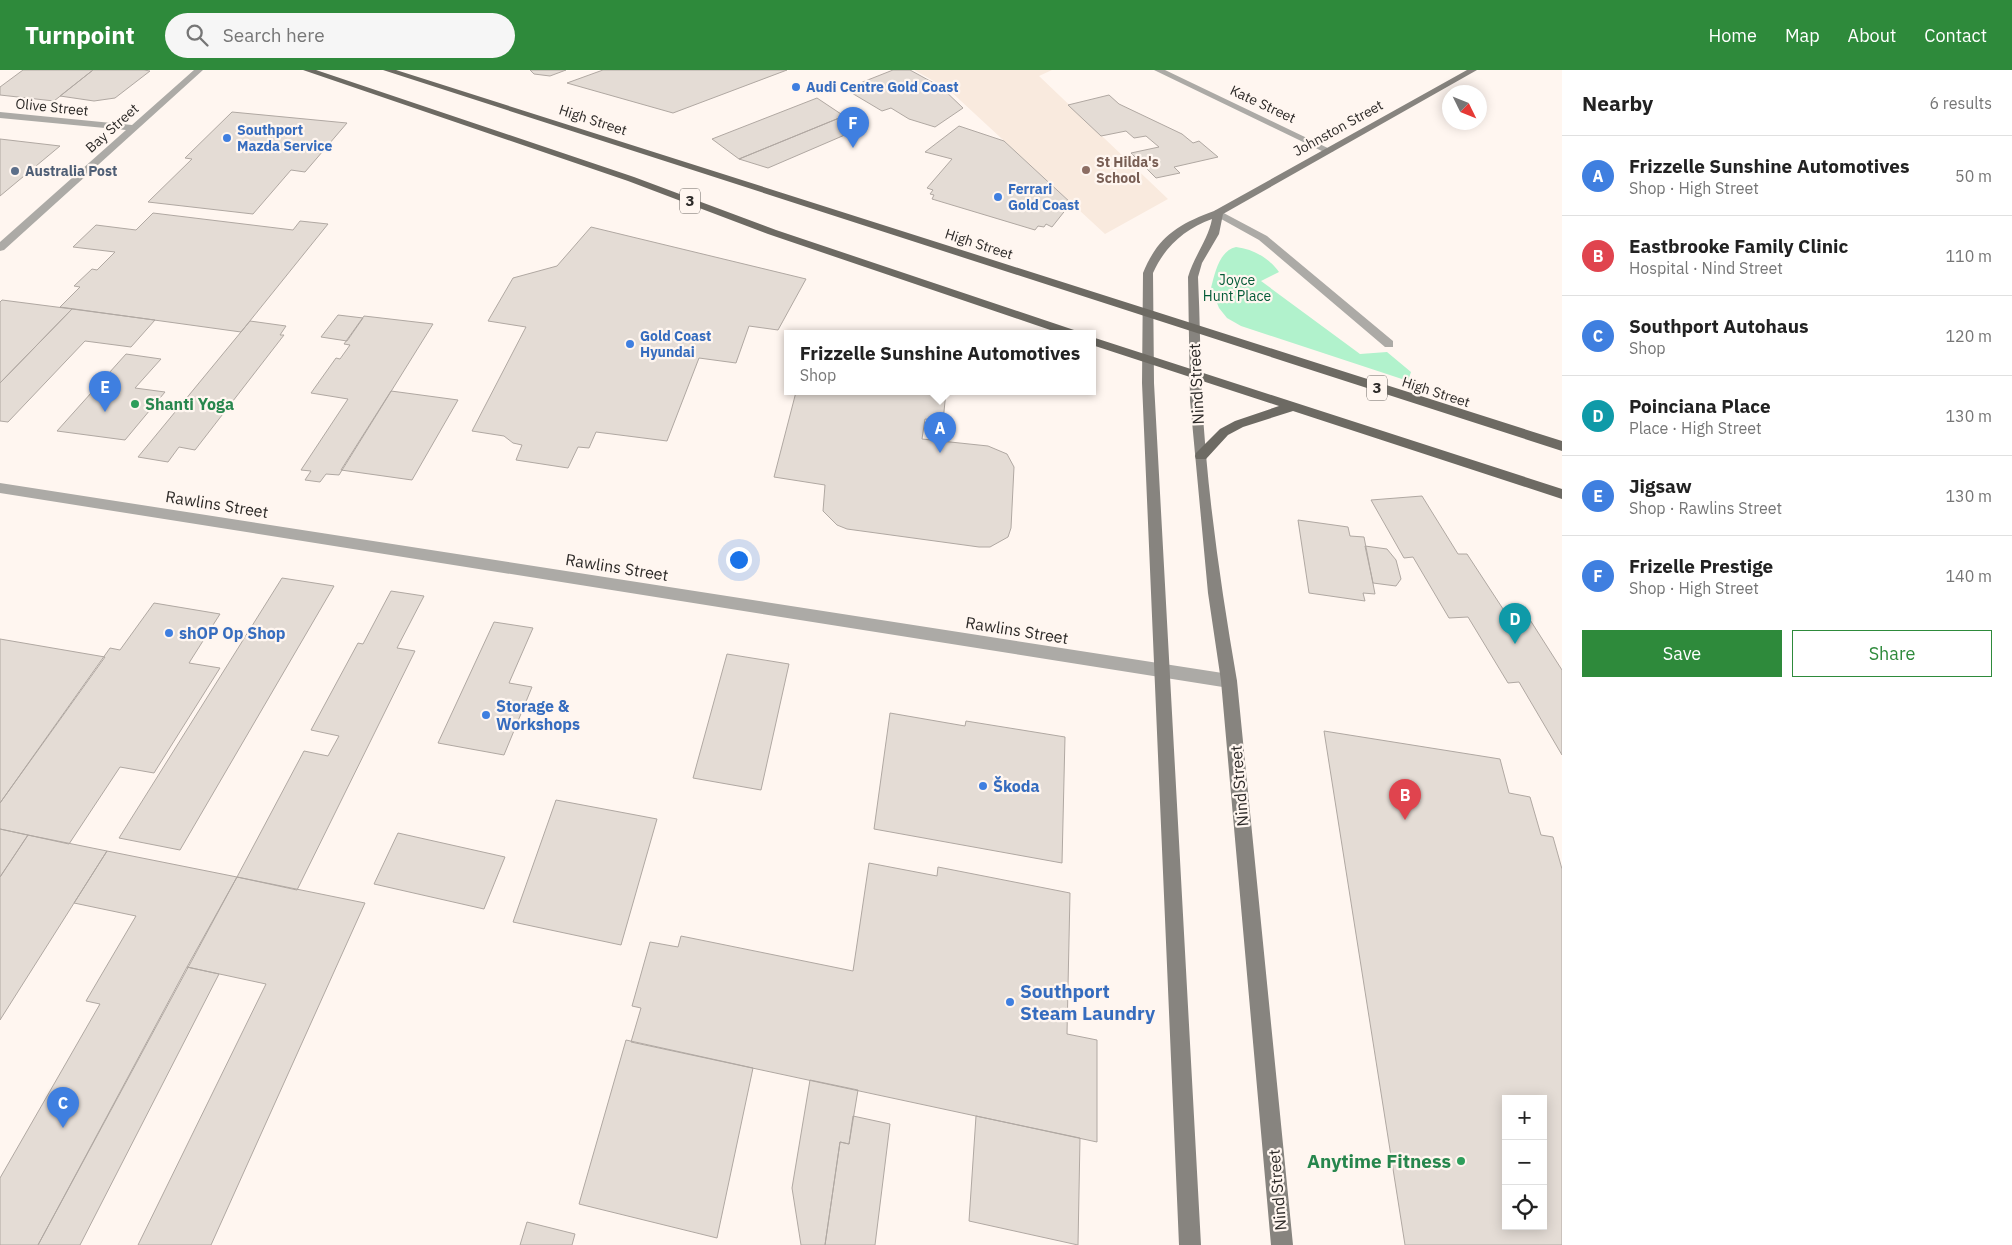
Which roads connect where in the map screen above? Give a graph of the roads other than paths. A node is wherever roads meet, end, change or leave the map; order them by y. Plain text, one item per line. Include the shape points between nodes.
1 (199, 70) edge
2 (307, 70) edge
3 (387, 70) edge
4 (1158, 70) edge
5 (1473, 70) edge
6 (0, 115) edge
7 (132, 128) junction
8 (1329, 151) junction
9 (1218, 213) junction
10 (0, 248) edge
11 (1147, 315) junction
12 (1193, 328) junction
13 (1061, 330) edge
14 (1096, 342) edge
15 (1389, 344) dead end
16 (1149, 360) junction
17 (1195, 375) junction
18 (1292, 407) junction
19 (1562, 446) edge
20 (1201, 456) junction
21 (0, 488) edge
22 (1562, 494) edge
23 (1163, 670) junction
24 (1229, 681) junction
25 (1190, 1245) edge
26 (1282, 1245) edge

1 - 7 street, Bay Street
2 - 13 main road, 3 via 631,179 772,232
3 - 11 main road, High Street / 3
4 - 8 street, Kate Street
5 - 8 street, Johnston Street
6 - 7 street, Olive Street
7 - 10 street, Bay Street
8 - 9 street, Johnston Street
9 - 11 street, Johnston Street via 1187,225 1162,248 1148,273
9 - 12 street via 1214,234 1197,263 1193,277
9 - 15 street via 1263,238
11 - 12 main road, High Street / 3
11 - 16 street, Johnston Street
12 - 17 street, Nind Street
12 - 19 main road, High Street / 3
14 - 16 main road
16 - 17 main road
16 - 23 street
17 - 18 main road
17 - 20 street, Nind Street
18 - 20 main road via 1224,432
18 - 22 main road
20 - 24 street, Nind Street via 1215,592
21 - 23 street, Rawlins Street
23 - 24 street, Rawlins Street
23 - 25 street
24 - 26 street, Nind Street

